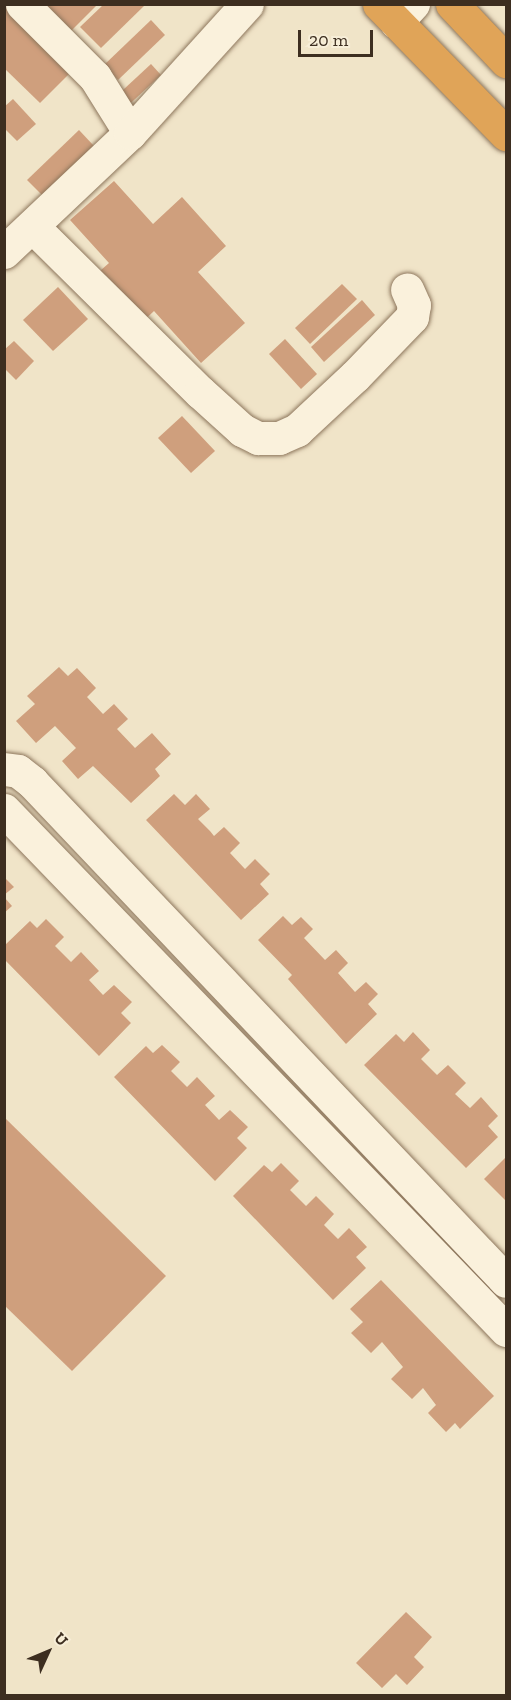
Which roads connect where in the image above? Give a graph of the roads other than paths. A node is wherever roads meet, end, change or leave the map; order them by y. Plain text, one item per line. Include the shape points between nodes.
1 (22, 4) edge
2 (247, 4) edge
3 (452, 4) edge
4 (396, 10) edge
5 (507, 61) edge
6 (130, 133) junction
7 (507, 134) edge
8 (33, 227) junction
9 (4, 252) edge
10 (407, 289) dead end
11 (4, 768) edge
12 (4, 810) edge
13 (419, 1189) junction
14 (395, 1214) junction
15 (507, 1281) edge
16 (507, 1330) edge

1 - 6 street via 95,77
2 - 6 street
3 - 5 highway
4 - 7 highway
6 - 8 street
8 - 9 street
8 - 10 street via 200,392 242,430 258,438 279,438 297,430 362,369 412,317 414,305
11 - 13 street via 18,771 32,782
12 - 14 street
13 - 14 street
13 - 15 street
14 - 16 street

